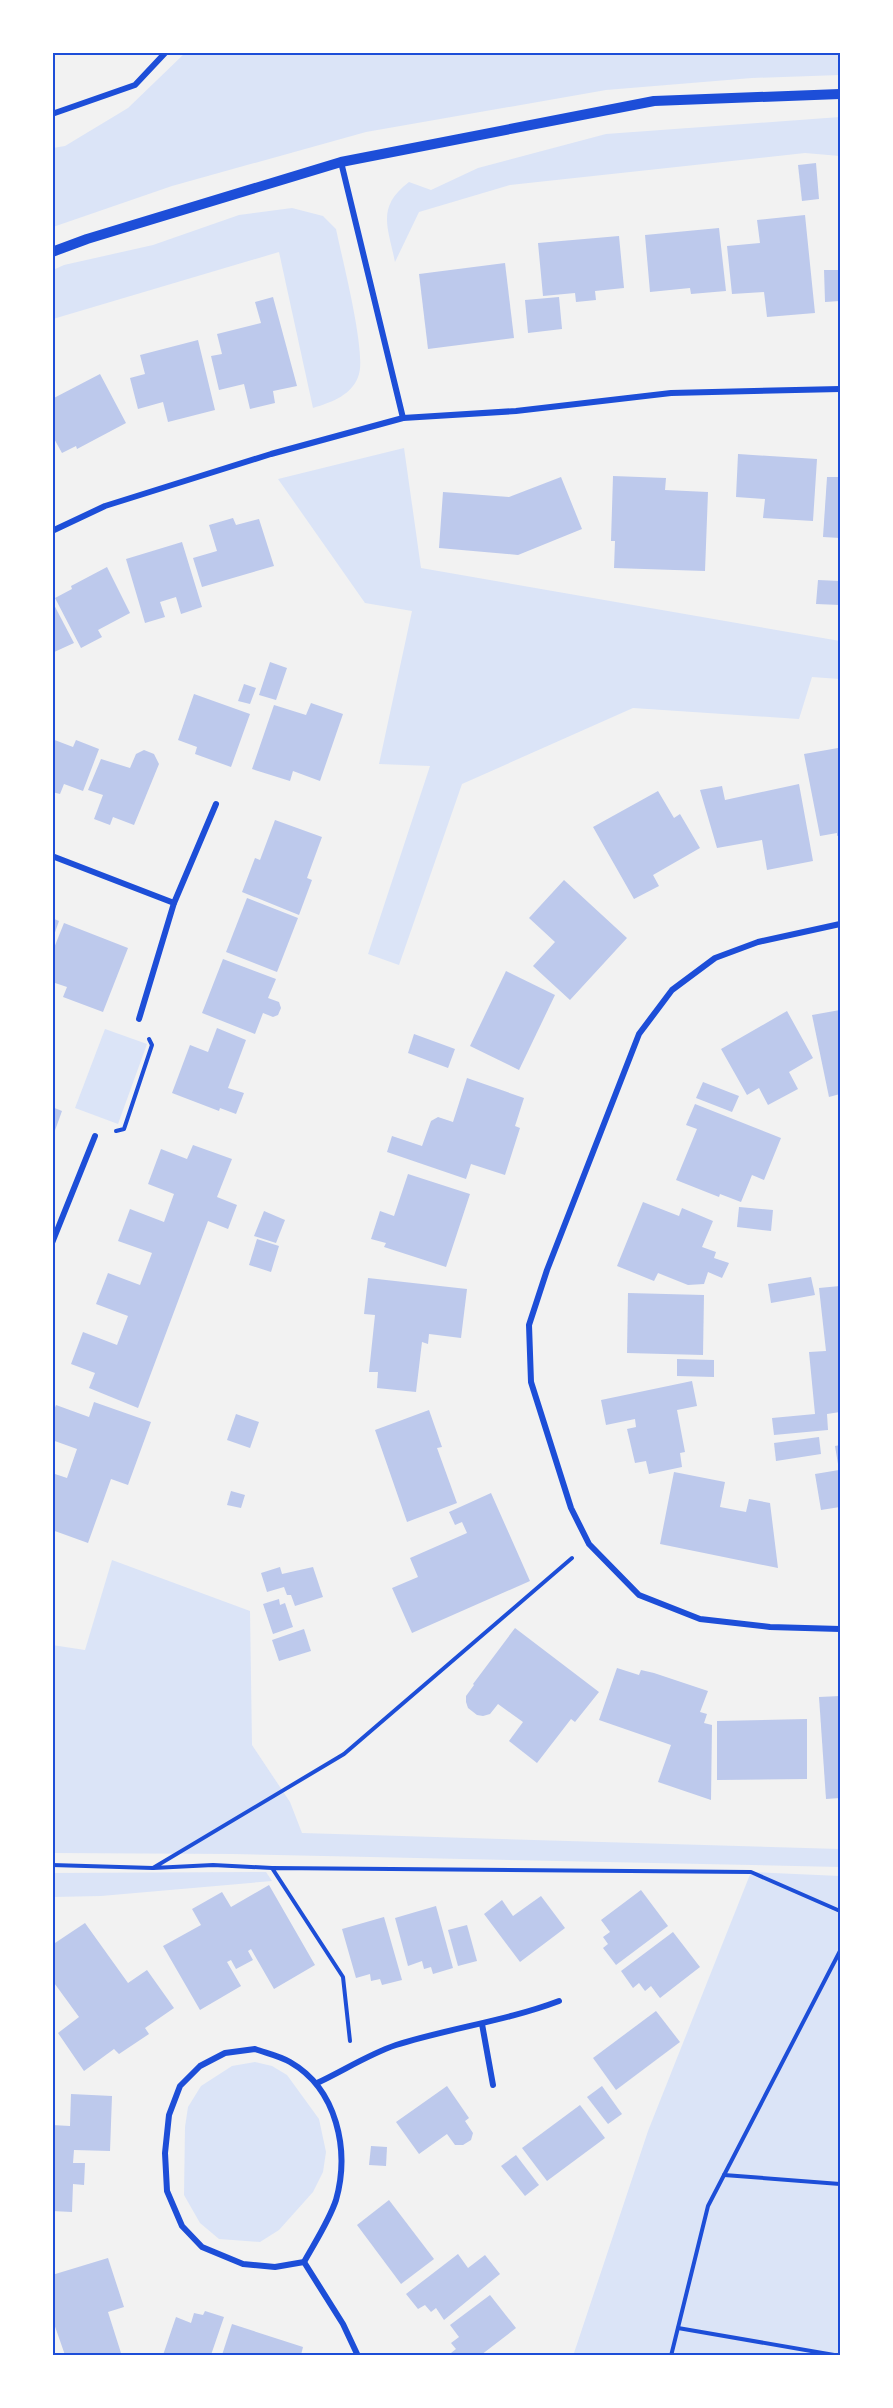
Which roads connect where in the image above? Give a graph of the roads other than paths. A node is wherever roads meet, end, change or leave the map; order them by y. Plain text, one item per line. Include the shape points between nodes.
1 (166, 52) edge
2 (840, 94) edge
3 (52, 114) edge
4 (341, 162) junction
5 (52, 252) edge
6 (840, 389) edge
7 (403, 418) junction
8 (52, 531) edge
9 (216, 804) dead end
10 (52, 856) edge
11 (174, 903) junction
12 (840, 924) edge
13 (139, 1019) road end
14 (95, 1136) road end
15 (52, 1218) edge
16 (61, 1221) junction
17 (52, 1243) edge
18 (840, 1629) edge
19 (559, 2001) dead end
20 (482, 2024) junction
21 (317, 2083) junction
22 (493, 2085) dead end
23 (304, 2262) junction
24 (358, 2355) edge

1 - 3 street via 135,85
2 - 4 street via 654,101
4 - 5 street
4 - 7 street
6 - 7 street via 671,393 516,411
7 - 8 street via 105,506
9 - 11 street
10 - 11 street
11 - 13 street
12 - 18 street via 758,942 715,958 672,990 639,1034 529,1325 531,1382 571,1508 589,1544 639,1595 700,1619
14 - 16 street
15 - 16 street
16 - 17 street
19 - 20 street
20 - 21 street via 392,2046
20 - 22 street
21 - 23 street via 338,2130 341,2178 335,2202
21 - 23 street via 290,2062 255,2049 225,2053 200,2066 180,2086 169,2115 165,2152 167,2191 182,2226 202,2247 243,2264 275,2267
23 - 24 street via 344,2324

